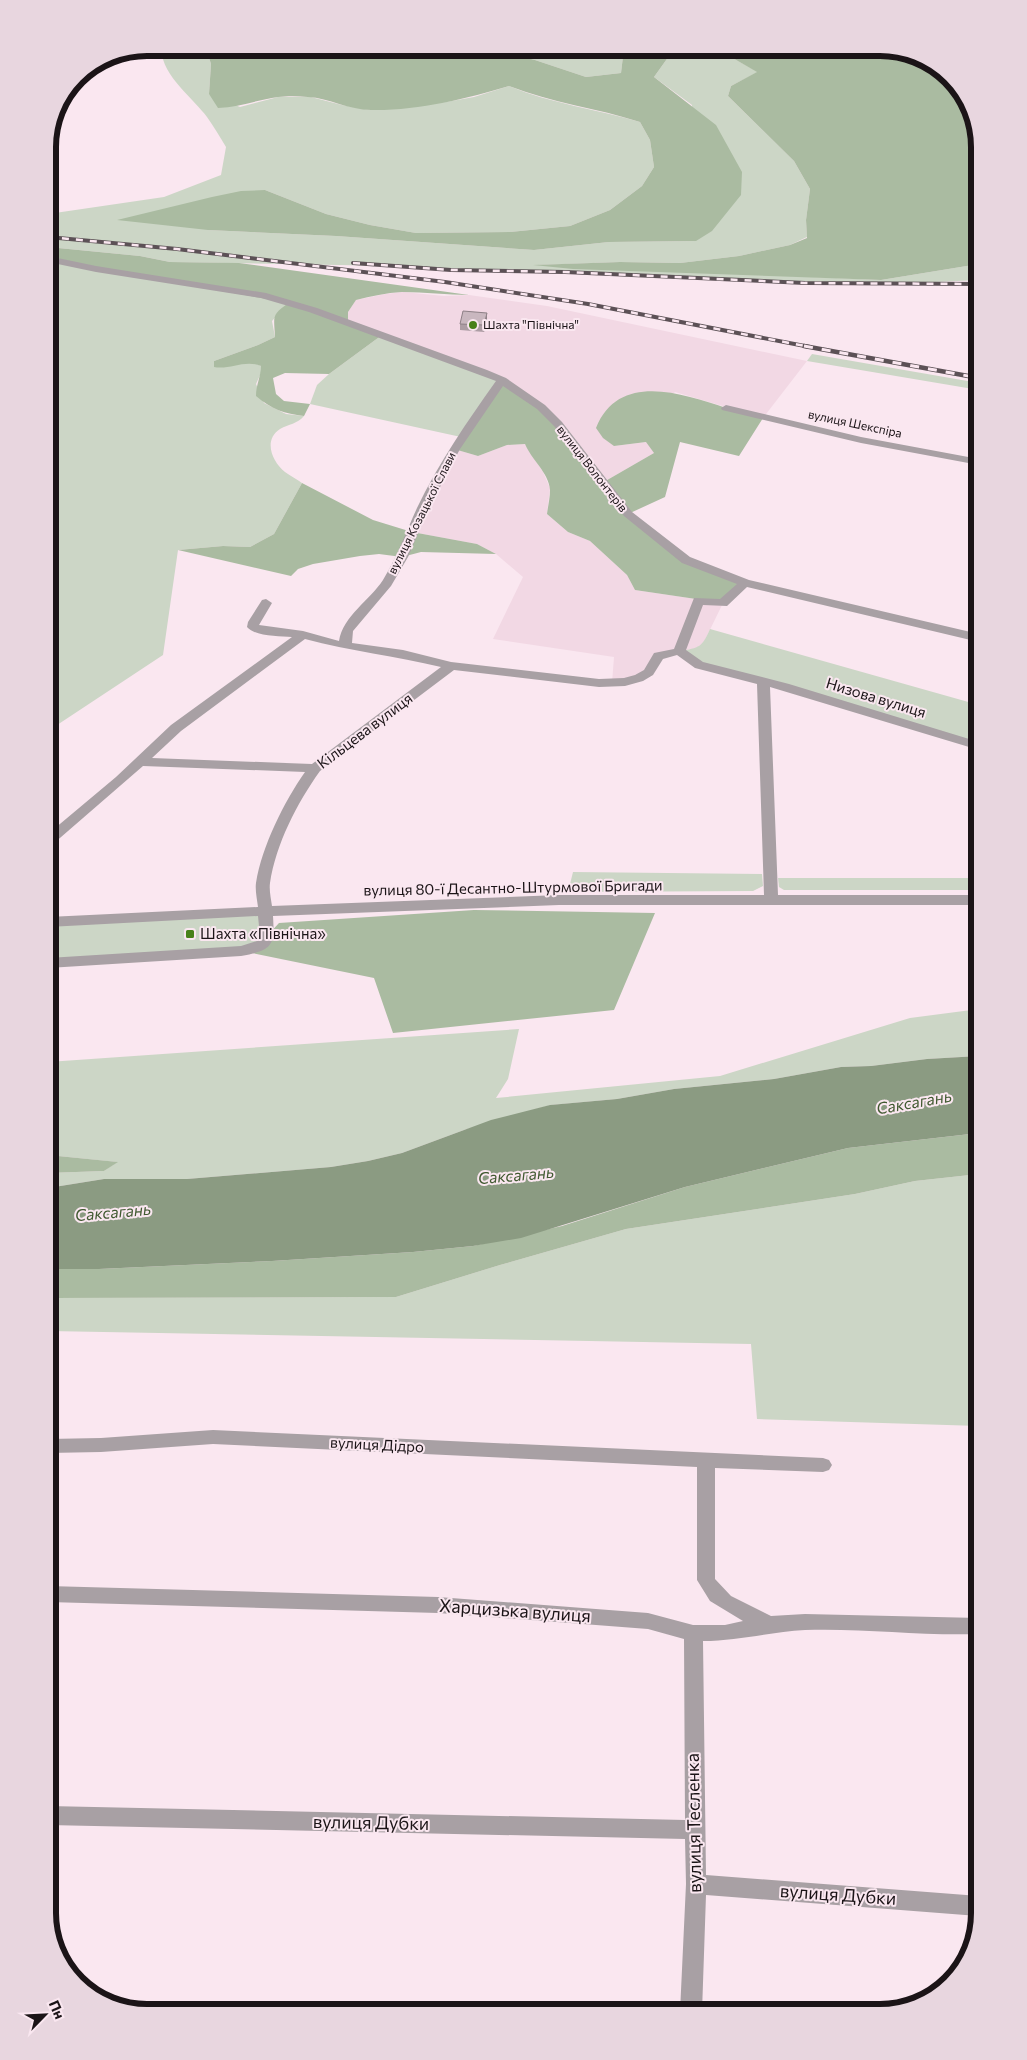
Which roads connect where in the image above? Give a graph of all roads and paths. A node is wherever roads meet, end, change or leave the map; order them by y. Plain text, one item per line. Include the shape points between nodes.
1 (56, 261) edge
2 (502, 380) junction
3 (726, 408) dead end
4 (971, 460) edge
5 (745, 583) junction
6 (266, 604) dead end
7 (303, 635) junction
8 (971, 636) edge
9 (345, 646) junction
10 (680, 651) junction
11 (451, 666) junction
12 (763, 682) junction
13 (971, 743) edge
14 (140, 762) junction
15 (315, 768) junction
16 (56, 834) edge
17 (771, 900) junction
18 (971, 900) edge
19 (265, 911) junction
20 (56, 922) edge
21 (56, 962) edge
22 (56, 1446) edge
23 (706, 1461) junction
24 (823, 1465) dead end
25 (56, 1594) edge
26 (770, 1625) junction
27 (971, 1626) edge
28 (693, 1633) junction
29 (56, 1816) edge
30 (694, 1830) junction
31 (696, 1884) junction
32 (971, 1905) edge
33 (691, 2004) edge

1 - 2 street, вулиця Волонтерів via 262,295 298,305
2 - 5 street, вулиця Волонтерів via 558,424 623,509 653,535 686,560
2 - 9 street, вулиця Козацької Слави via 454,449 387,582 347,630
3 - 4 street, вулиця Шекспіра via 861,440
5 - 8 street, вулиця Волонтерів
5 - 10 street via 723,603 698,601
6 - 7 street via 253,627
7 - 9 street
7 - 14 street via 176,728
9 - 11 street via 403,654
10 - 11 street via 658,656 649,672 638,678 612,683
10 - 12 street, Низова вулиця via 699,665
11 - 15 street, Кільцева вулиця
12 - 13 street, Низова вулиця
12 - 17 street
14 - 15 street
14 - 16 street
15 - 19 street, Кільцева вулиця via 298,792 269,856 263,885
17 - 18 street, вулиця 80-ї Десантно-Штурмової Бригади
17 - 19 street, вулиця 80-ї Десантно-Штурмової Бригади via 559,900
19 - 20 street, вулиця 80-ї Десантно-Штурмової Бригади
19 - 21 street, Кільцева вулиця via 267,936 257,948
22 - 23 street, вулиця Дідро via 213,1437
23 - 24 street, вулиця Дідро
23 - 26 street via 706,1580 710,1589 723,1600
25 - 28 street, Харцизька вулиця via 438,1605 648,1621
26 - 27 street, Харцизька вулиця via 850,1622
26 - 28 street, Харцизька вулиця via 725,1633
28 - 30 street, вулиця Тесленка
29 - 30 street, вулиця Дубки
30 - 31 street, вулиця Тесленка
31 - 32 street, вулиця Дубки
31 - 33 street, вулиця Тесленка

